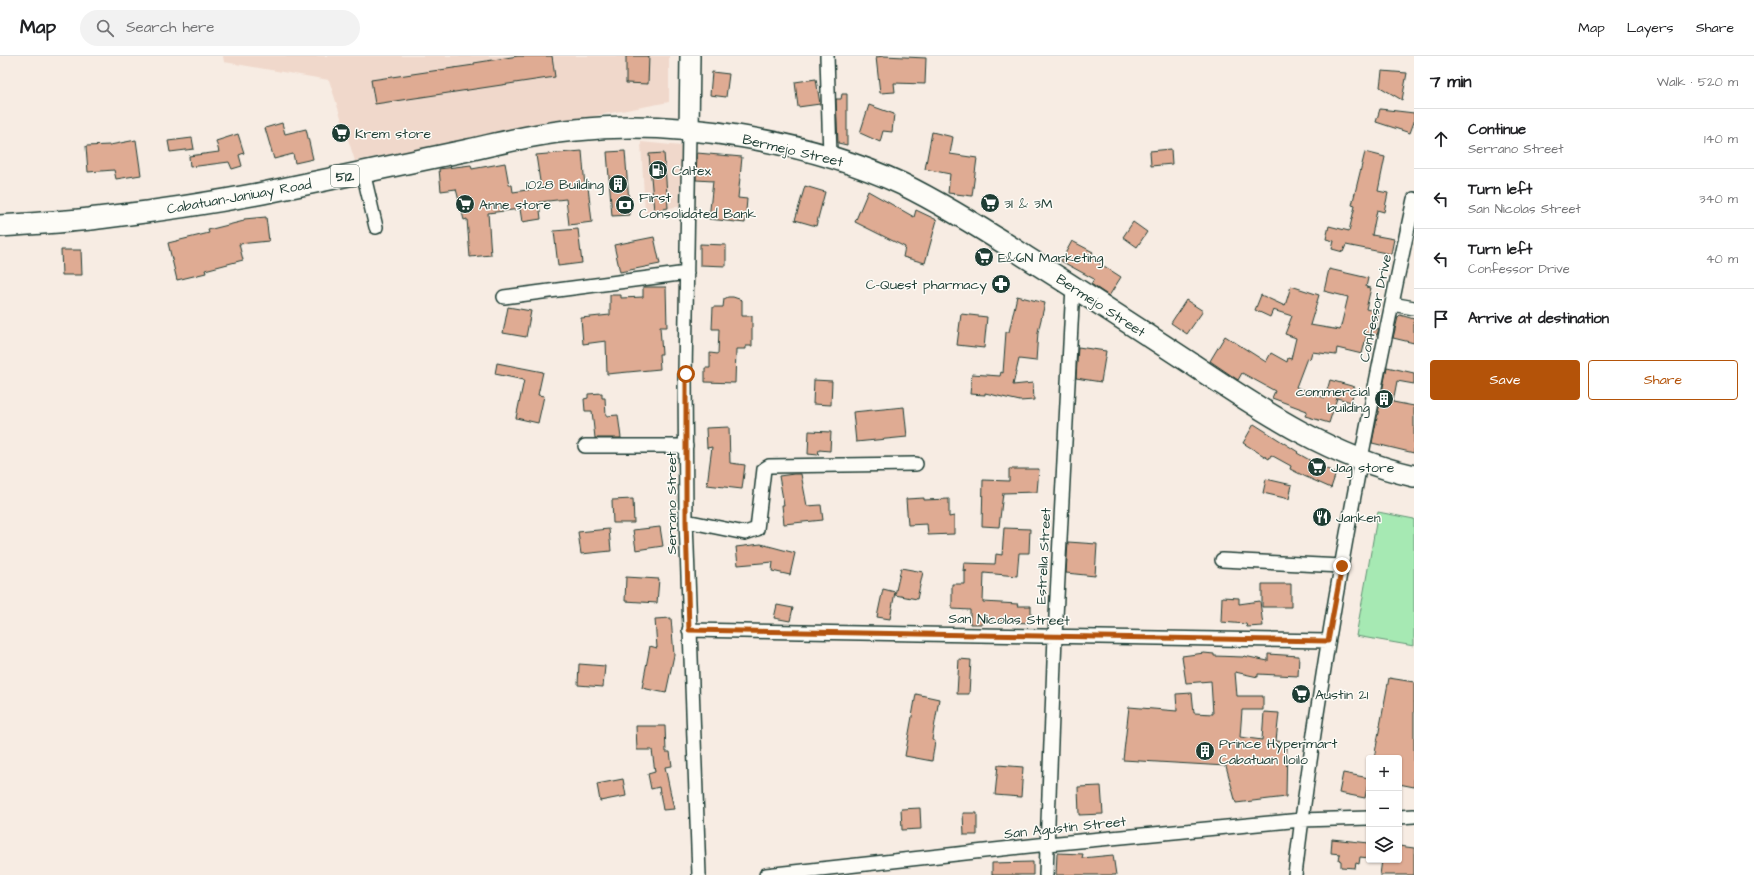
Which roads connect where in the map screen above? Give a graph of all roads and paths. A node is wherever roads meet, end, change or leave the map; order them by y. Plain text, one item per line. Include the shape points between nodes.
1 (690, 56) edge
2 (827, 56) edge
3 (689, 131) junction
4 (830, 156) junction
5 (363, 172) junction
6 (1414, 199) edge
7 (0, 226) edge
8 (376, 227) dead end
9 (687, 273) junction
10 (1073, 286) junction
11 (504, 297) dead end
12 (1392, 304) junction
13 (1414, 308) edge
14 (585, 446) dead end
15 (686, 446) junction
16 (1360, 460) junction
17 (916, 464) dead end
18 (1414, 476) edge
19 (686, 521) junction
20 (1222, 560) dead end
21 (1342, 566) junction
22 (689, 630) junction
23 (1055, 636) junction
24 (1328, 641) junction
25 (1414, 816) edge
26 (1402, 817) edge
27 (1366, 818) edge
28 (1301, 820) junction
29 (1048, 844) junction
30 (699, 875) edge
31 (766, 875) edge
32 (1046, 875) edge
33 (1295, 875) edge

1 - 3 main road
2 - 4 street
3 - 4 main road, Bermejo Street / 512 via 722,134
3 - 5 main road, Cabatuan-Janiuay Road / 512 via 632,127 574,130 543,134
3 - 9 street, Serrano Street
4 - 10 main road, Bermejo Street / 512 via 898,182 933,200
5 - 7 main road, Cabatuan-Janiuay Road / 512 via 252,195 104,218
5 - 8 street
6 - 12 street, Confessor Drive
9 - 11 street
9 - 15 street, Serrano Street
10 - 16 main road, Bermejo Street / 512 via 1270,415
10 - 23 street, Estrella Street
12 - 13 street
12 - 16 street, Confessor Drive
14 - 15 street
15 - 19 street, Serrano Street
16 - 18 main road, Bermejo Street / 512
16 - 21 street, Confessor Drive
17 - 19 street via 769,466 764,469 757,529 745,533
19 - 22 street, Serrano Street
20 - 21 street
21 - 24 street, Confessor Drive
22 - 23 street, San Nicolas Street
22 - 30 street, Serrano Street
23 - 24 street, San Nicolas Street
23 - 29 street, Estrella Street
24 - 28 street, Confessor Drive
25 - 26 street
27 - 28 street, San Agustin Street
28 - 29 street, San Agustin Street
28 - 33 street, Confessor Drive
29 - 31 street, San Agustin Street
29 - 32 street, Estrella Street

